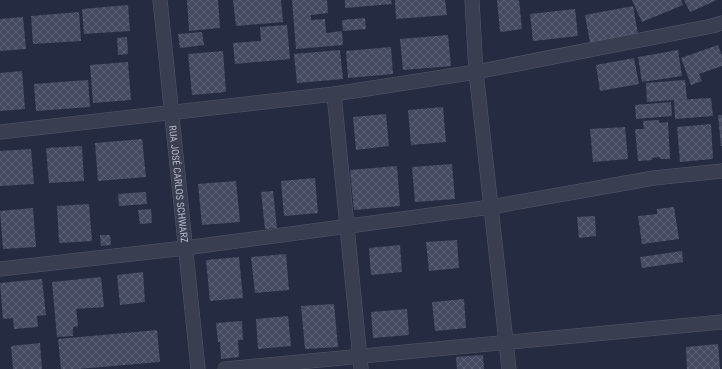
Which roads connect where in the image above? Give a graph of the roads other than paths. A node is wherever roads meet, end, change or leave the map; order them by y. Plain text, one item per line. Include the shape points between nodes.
1 (160, 0) edge
2 (472, 0) edge
3 (722, 23) edge
4 (476, 72) junction
5 (334, 94) junction
6 (171, 112) junction
7 (0, 132) edge
8 (722, 171) edge
9 (491, 207) junction
10 (347, 226) junction
11 (185, 248) junction
12 (0, 269) edge
13 (722, 322) edge
14 (506, 342) junction
15 (360, 363) edge
16 (198, 369) edge
17 (225, 369) edge
18 (509, 369) edge

1 - 6 street, RUA JOSÉ CARLOS SCHWARZ
2 - 4 street
3 - 4 street
4 - 5 street
4 - 9 street
5 - 6 street
5 - 10 street
6 - 7 street
6 - 11 street, RUA JOSÉ CARLOS SCHWARZ
8 - 9 street via 654,178
9 - 10 street
9 - 14 street
10 - 11 street
10 - 15 street
11 - 12 street
11 - 16 street, RUA JOSÉ CARLOS SCHWARZ
13 - 14 street
14 - 15 street
14 - 18 street
15 - 17 street

